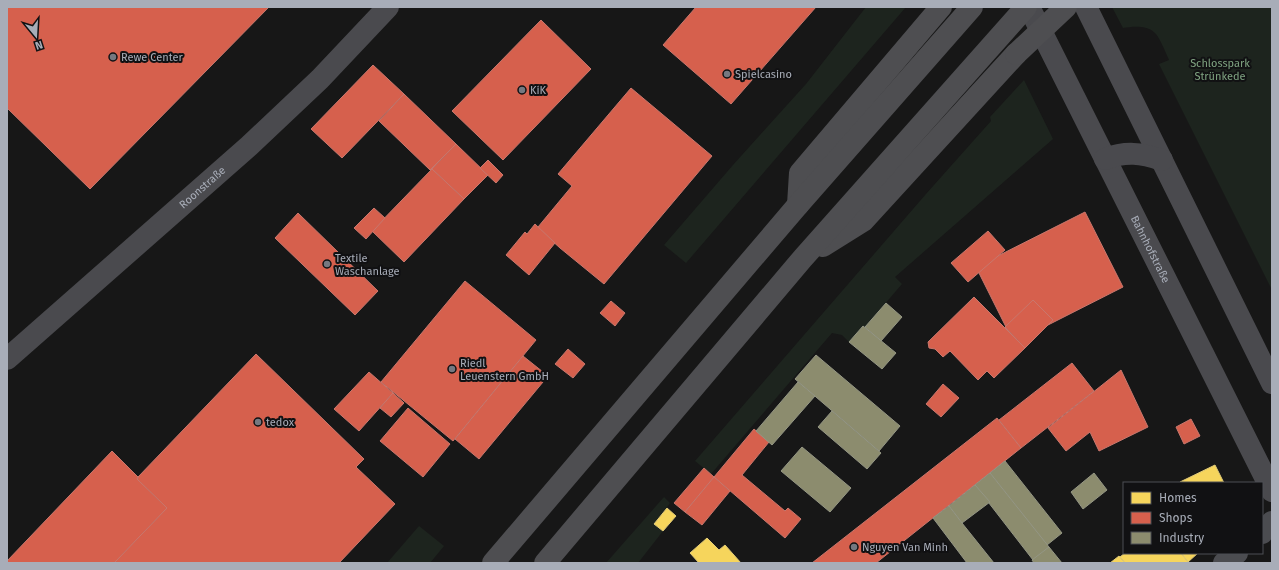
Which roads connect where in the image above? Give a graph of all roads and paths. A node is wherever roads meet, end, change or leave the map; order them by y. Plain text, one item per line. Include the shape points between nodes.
1 (388, 7) edge
2 (941, 7) edge
3 (972, 7) edge
4 (1028, 7) edge
5 (1066, 7) edge
6 (1086, 7) edge
7 (1105, 159) junction
8 (1162, 160) junction
9 (798, 204) junction
10 (803, 258) junction
11 (7, 359) edge
12 (1272, 383) edge
13 (1272, 491) edge
14 (1272, 522) edge
15 (1263, 532) edge
16 (1236, 554) edge
17 (493, 563) edge
18 (545, 563) edge
19 (1224, 563) edge

1 - 11 street, Roonstraße via 320,79 249,146
2 - 9 highway via 800,173
3 - 9 highway
4 - 7 street, Bahnhofstraße
4 - 10 highway
5 - 10 highway, bridge via 1016,54 864,222
6 - 8 street
7 - 8 street via 1134,153
7 - 13 street, Bahnhofstraße
8 - 12 street
9 - 17 highway
10 - 18 highway
14 - 15 street
16 - 19 street

